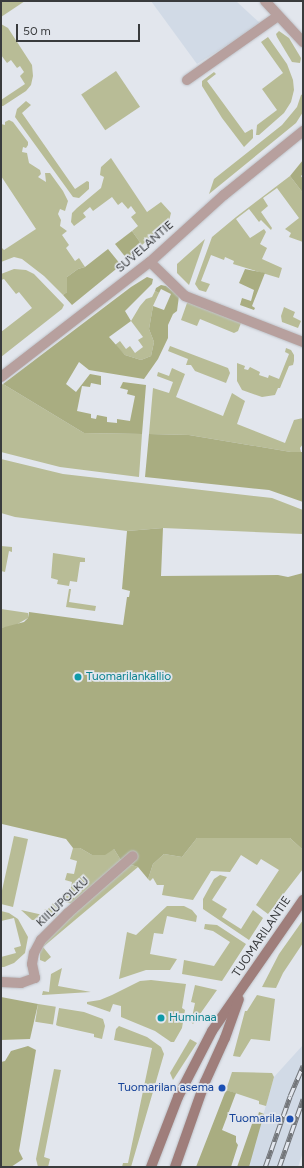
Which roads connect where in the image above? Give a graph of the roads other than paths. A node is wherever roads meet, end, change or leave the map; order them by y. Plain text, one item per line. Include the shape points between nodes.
1 (265, 1) edge
2 (278, 16) junction
3 (303, 42) edge
4 (187, 80) dead end
5 (303, 132) edge
6 (150, 262) junction
7 (303, 342) edge
8 (1, 377) edge
9 (133, 856) dead end
10 (303, 900) edge
11 (1, 982) edge
12 (243, 988) junction
13 (151, 1167) edge
14 (175, 1167) edge

1 - 2 street
2 - 3 street
2 - 4 street
5 - 6 street, SUVELANTIE via 224,195
6 - 7 street via 185,296
6 - 8 street, SUVELANTIE
9 - 11 street, KIILUPOLKU via 41,940 32,964 35,978 21,983
10 - 12 main road, TUOMARILANTIE
12 - 13 main road, TUOMARILANTIE via 212,1030 178,1097
12 - 14 main road, TUOMARILANTIE via 225,1038 205,1082

